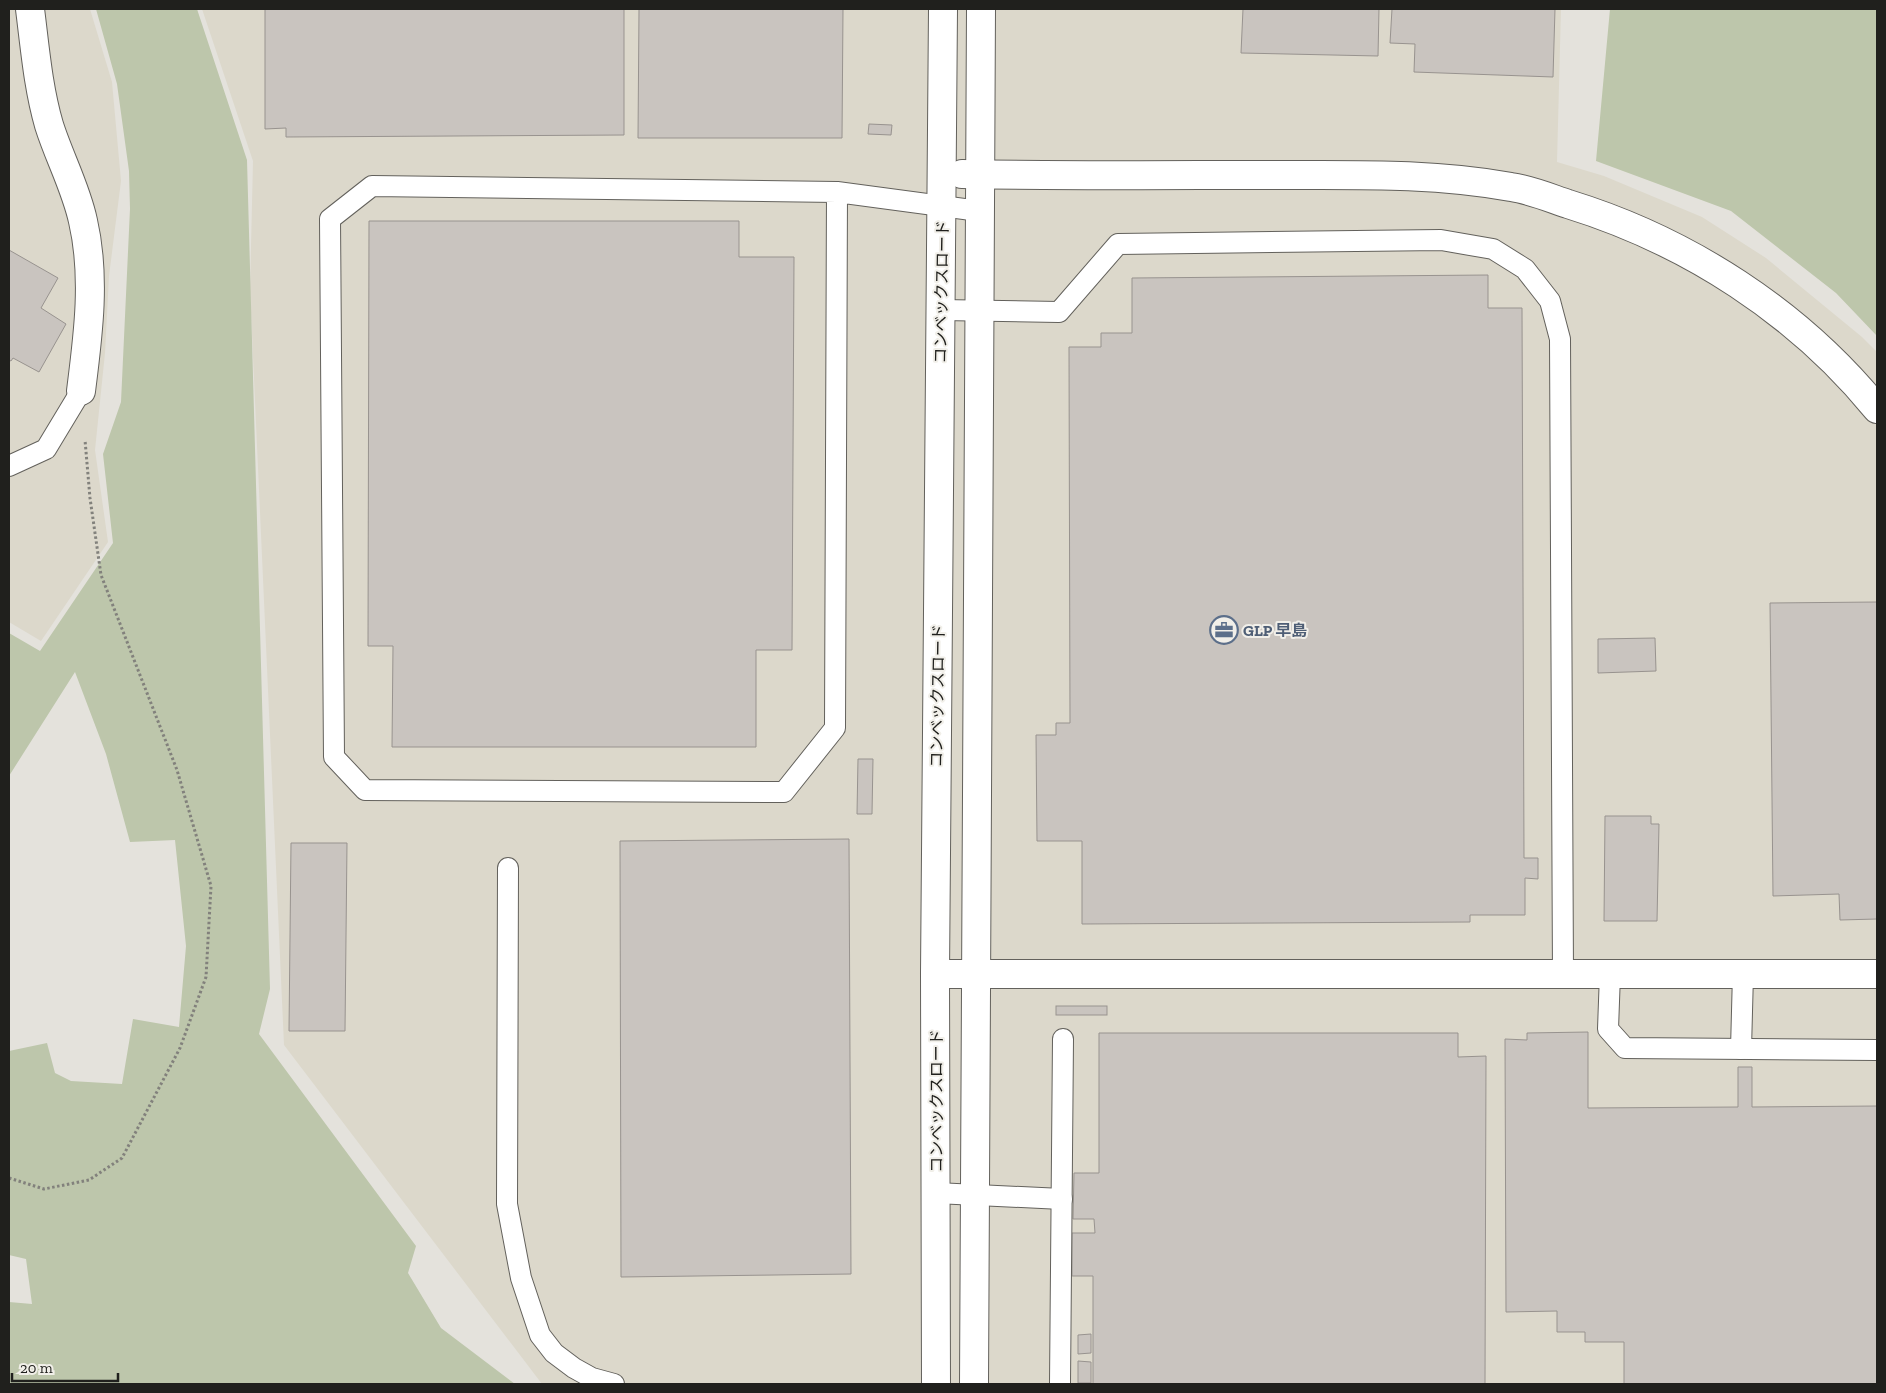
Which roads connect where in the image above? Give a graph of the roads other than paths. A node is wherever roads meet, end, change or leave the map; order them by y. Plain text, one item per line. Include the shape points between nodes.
1 (30, 9) edge
2 (943, 9) edge
3 (981, 9) edge
4 (943, 174) junction
5 (980, 175) junction
6 (837, 192) junction
7 (942, 206) junction
8 (979, 211) junction
9 (941, 310) junction
10 (979, 310) junction
11 (81, 391) joint
12 (1877, 409) edge
13 (9, 466) edge
14 (508, 868) dead end
15 (935, 974) junction
16 (976, 974) junction
17 (1610, 974) junction
18 (1743, 974) junction
19 (1877, 974) edge
20 (1563, 975) junction
21 (1063, 1039) dead end
22 (1741, 1050) junction
23 (1877, 1050) edge
24 (936, 1193) junction
25 (975, 1195) junction
26 (1062, 1199) junction
27 (614, 1384) edge
28 (936, 1384) edge
29 (959, 1384) edge
30 (974, 1384) edge
31 (1060, 1384) edge

1 - 11 street via 40,91 83,221 89,257 90,311
2 - 4 street, コンベックスロード
3 - 5 street
4 - 5 street
4 - 7 street, コンベックスロード
5 - 8 street
5 - 12 street via 1400,176 1438,177 1514,187 1608,216 1682,249 1746,290 1805,334 1854,381
6 - 6 lane via 835,728 784,792 365,790 334,757 330,219 372,186
6 - 7 lane
7 - 8 lane
7 - 9 street, コンベックスロード
8 - 10 street
9 - 10 lane
9 - 15 street, コンベックスロード
10 - 16 street
10 - 20 lane via 1059,312 1118,244 1441,240 1493,250 1525,269 1550,301 1560,339
11 - 13 lane via 46,449
14 - 27 lane via 507,1204 521,1278 540,1335 554,1353 592,1378
15 - 16 street
15 - 24 street, コンベックスロード
16 - 20 street
16 - 25 street
17 - 18 street
17 - 20 street
17 - 22 lane via 1608,1029 1626,1048
18 - 19 street
18 - 22 lane
21 - 26 lane
22 - 23 lane
24 - 25 lane
24 - 28 street, コンベックスロード
25 - 26 lane
25 - 30 street
26 - 31 lane
29 - 30 lane

